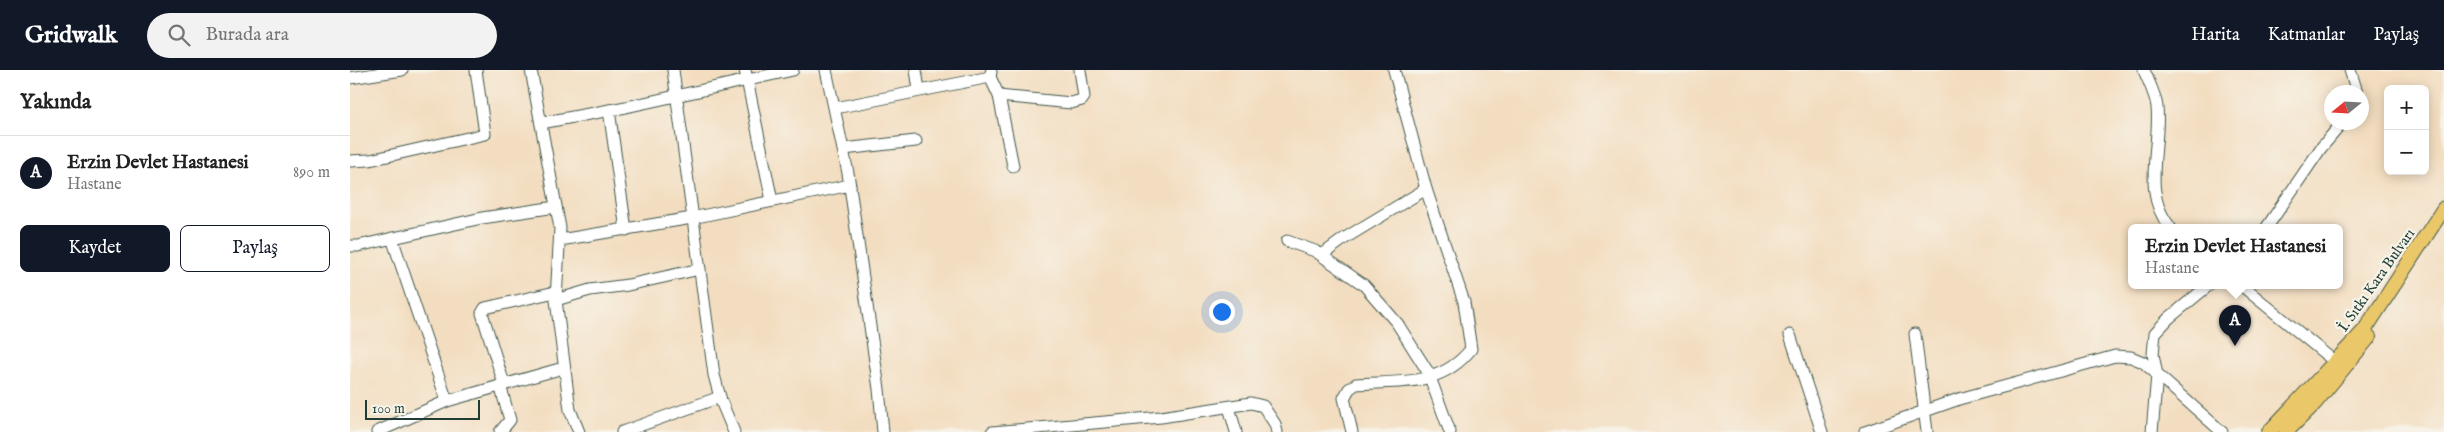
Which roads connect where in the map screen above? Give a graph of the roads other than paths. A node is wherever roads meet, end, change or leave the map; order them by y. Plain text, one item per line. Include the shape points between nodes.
1 (402, 70) edge
2 (476, 70) edge
3 (531, 70) edge
4 (673, 70) edge
5 (793, 70) edge
6 (826, 70) edge
7 (916, 70) edge
8 (1080, 70) edge
9 (1394, 70) edge
10 (2144, 70) edge
11 (2350, 70) edge
12 (991, 74) edge
13 (746, 75) edge
14 (350, 78) edge
15 (2354, 85) edge
16 (920, 90) junction
17 (676, 96) junction
18 (999, 96) junction
19 (835, 108) junction
20 (609, 110) junction
21 (541, 123) junction
22 (2336, 130) edge
23 (916, 141) dead end
24 (843, 149) junction
25 (350, 161) edge
26 (1013, 166) dead end
27 (850, 185) junction
28 (1426, 189) junction
29 (772, 201) junction
30 (556, 207) junction
31 (2444, 208) edge
32 (692, 218) junction
33 (2444, 222) edge
34 (2168, 224) edge
35 (2269, 224) edge
36 (626, 230) junction
37 (392, 238) junction
38 (560, 240) junction
39 (1287, 241) dead end
40 (350, 246) edge
41 (1322, 256) junction
42 (700, 269) junction
43 (2203, 289) edge
44 (2246, 289) edge
45 (555, 296) junction
46 (1915, 334) dead end
47 (1790, 335) dead end
48 (2335, 362) junction
49 (563, 368) junction
50 (2158, 375) junction
51 (1431, 378) junction
52 (502, 385) junction
53 (720, 397) junction
54 (447, 401) junction
55 (1229, 407) junction
56 (1923, 412) junction
57 (390, 429) edge
58 (377, 432) edge
59 (500, 432) edge
60 (579, 432) edge
61 (622, 432) edge
62 (734, 432) edge
63 (883, 432) edge
64 (992, 432) edge
65 (1236, 432) edge
66 (1277, 432) edge
67 (1352, 432) edge
68 (1450, 432) edge
69 (1822, 432) edge
70 (1866, 432) edge
71 (1927, 432) edge
72 (2152, 432) edge
73 (2222, 432) edge
74 (2269, 432) edge
75 (2286, 432) edge

1 - 14 street
2 - 25 street via 486,134 370,160
3 - 21 street
4 - 17 street
5 - 13 street
6 - 19 street
7 - 16 street
8 - 18 street via 1084,92 1082,100 1029,100
9 - 28 street
10 - 34 street via 2158,105 2155,195 2161,216
11 - 15 street
12 - 16 street
12 - 18 street
13 - 17 street
13 - 29 street
16 - 19 street
17 - 20 street
17 - 32 street
18 - 26 street
19 - 24 street
20 - 21 street
20 - 36 street
21 - 30 street
22 - 35 street
23 - 24 street
24 - 27 street
27 - 29 street
27 - 63 street
28 - 41 street via 1345,238
28 - 51 street via 1464,302 1471,348 1460,363
29 - 32 street
30 - 37 street via 482,218
30 - 38 street
31 - 48 main road, İ. Sıtkı Kara Bulvarı via 2364,331
32 - 36 street
32 - 42 street
33 - 75 main road, İ. Sıtkı Kara Bulvarı via 2372,334 2315,403
36 - 38 street
37 - 40 street
37 - 54 street
38 - 45 street
39 - 41 street
41 - 51 street via 1364,285 1397,323
42 - 45 street via 628,285
42 - 53 street via 714,375
43 - 50 street via 2155,333 2153,354
44 - 48 street
45 - 49 street
45 - 52 street via 504,303 486,308 482,313
46 - 56 street
47 - 69 street
48 - 74 main road, İ. Sıtkı Kara Bulvarı
49 - 52 street
49 - 60 street via 570,410
50 - 56 street via 2143,362 2115,356
50 - 72 street
50 - 73 street
51 - 67 street via 1356,384 1344,398
51 - 68 street
52 - 54 street
52 - 59 street via 510,420
53 - 61 street
53 - 62 street
54 - 57 street
55 - 64 street via 1160,417
55 - 65 street
55 - 66 street via 1251,403 1263,406
56 - 70 street
56 - 71 street
57 - 58 street

